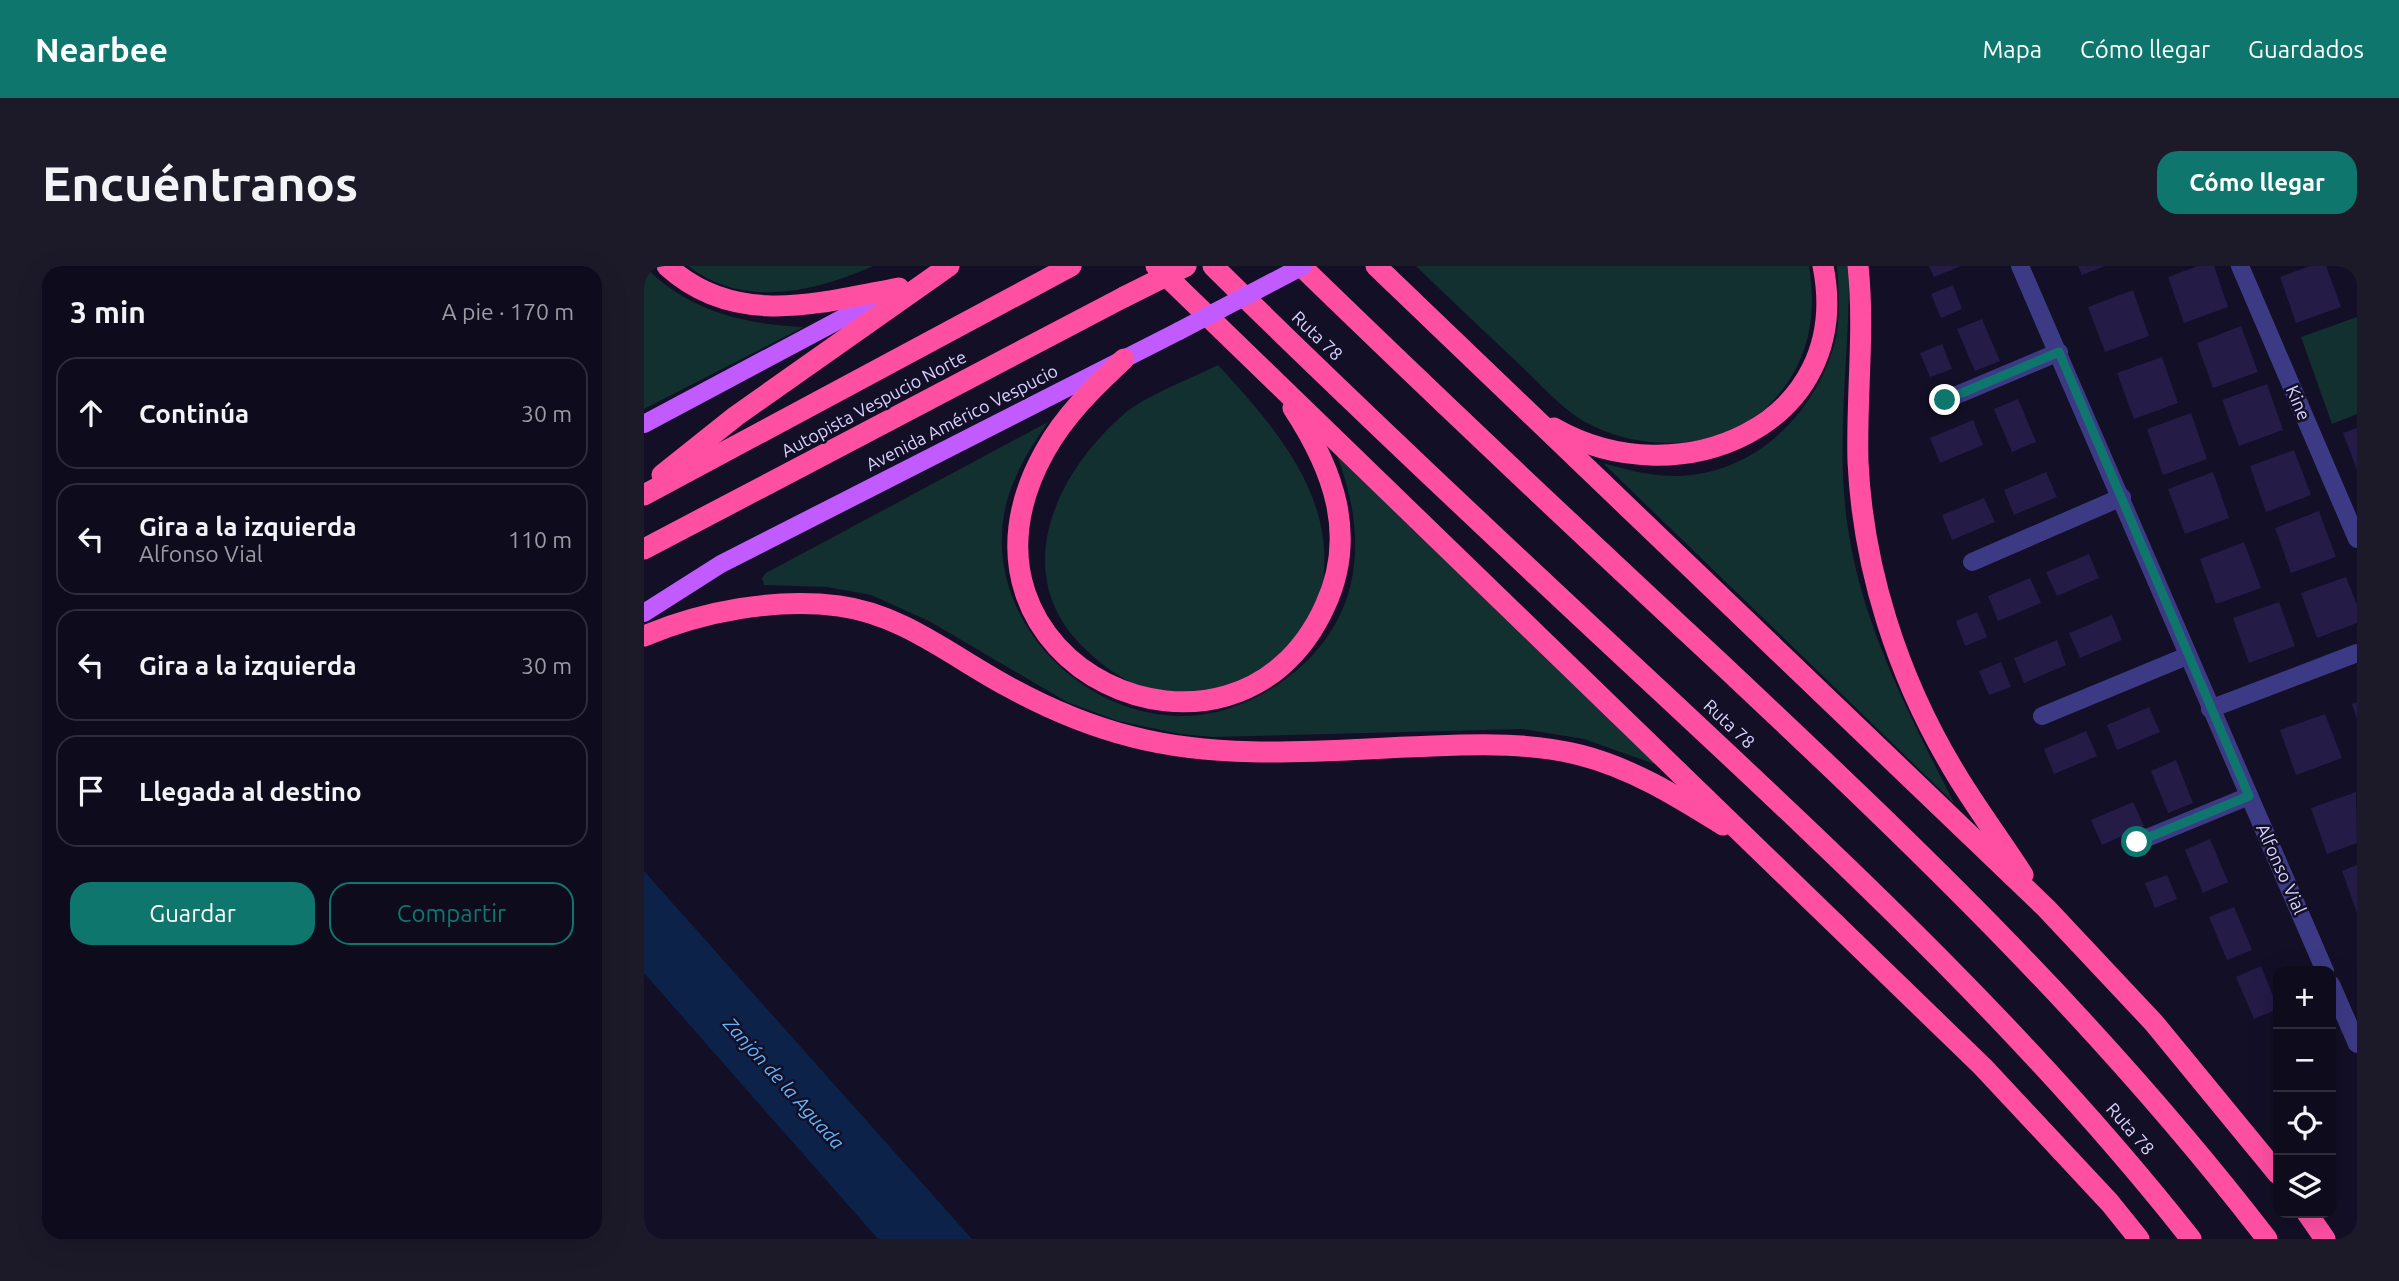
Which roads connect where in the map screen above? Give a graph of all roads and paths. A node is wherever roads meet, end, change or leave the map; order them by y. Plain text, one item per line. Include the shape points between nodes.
1 (667, 266) edge
2 (942, 266) edge
3 (949, 266) edge
4 (1071, 266) edge
5 (1156, 266) edge
6 (1186, 266) edge
7 (1213, 266) edge
8 (1302, 266) edge
9 (1376, 266) edge
10 (1823, 266) edge
11 (1858, 266) edge
12 (2020, 266) edge
13 (2240, 266) edge
14 (899, 288) junction
15 (2059, 352) junction
16 (1124, 359) junction
17 (1270, 374) junction
18 (1945, 400) dead end
19 (1534, 416) junction
20 (644, 424) edge
21 (644, 490) edge
22 (644, 495) edge
23 (2122, 497) junction
24 (2357, 539) edge
25 (644, 549) edge
26 (1972, 562) dead end
27 (644, 613) edge
28 (644, 636) edge
29 (2357, 653) edge
30 (2187, 656) junction
31 (2210, 709) junction
32 (2042, 716) dead end
33 (2249, 796) junction
34 (2137, 842) dead end
35 (1759, 847) junction
36 (2046, 908) junction
37 (2323, 966) edge
38 (2336, 996) edge
39 (2357, 1044) edge
40 (2273, 1168) edge
41 (2310, 1218) edge
42 (2139, 1239) edge
43 (2191, 1239) edge
44 (2267, 1239) edge
45 (2325, 1239) edge

1 - 14 highway via 697,288 751,306 799,307
2 - 14 main road
3 - 21 highway via 736,416
4 - 22 highway, Autopista Vespucio Norte
5 - 17 highway
6 - 25 highway, Autopista Vespucio Norte, bridge
7 - 43 highway, Ruta 78 via 1384,434 1891,909 2093,1120
8 - 16 main road, Avenida Américo Vespucio, bridge
8 - 44 highway via 1942,873 2126,1066 2195,1145
9 - 19 highway
10 - 19 highway via 1826,310 1815,360 1790,402 1748,434 1698,453 1640,456 1584,442
11 - 36 highway via 1861,502 1888,625 1938,742
12 - 15 street, Alfonso Vial
13 - 24 street, Kine
14 - 20 main road
15 - 18 street
15 - 23 street, Alfonso Vial
16 - 17 highway via 1077,405 1046,450 1024,501 1018,557 1028,603 1051,641 1096,678 1159,701 1221,696 1268,676 1307,640 1333,587 1341,528 1334,489 1309,432
16 - 27 main road, Avenida Américo Vespucio via 721,564
17 - 35 highway
19 - 36 highway
23 - 26 street
23 - 30 street, Alfonso Vial
28 - 35 highway via 684,621 736,610 801,604 841,606 900,624 1033,700 1135,737 1212,750 1500,745 1554,749 1640,777
29 - 31 street
30 - 31 street, Alfonso Vial
30 - 32 street
31 - 33 street, Alfonso Vial
33 - 34 street
33 - 37 street, Alfonso Vial
35 - 42 highway via 1983,1067
36 - 40 highway via 2154,1023
38 - 39 street
41 - 45 highway

